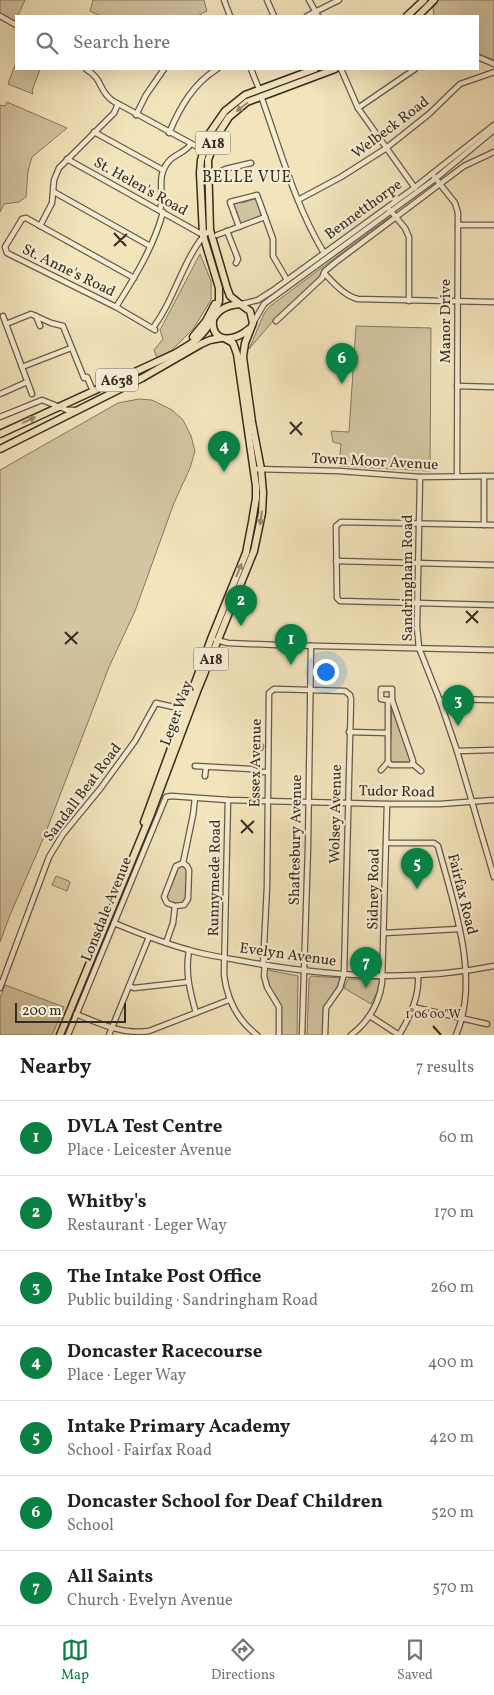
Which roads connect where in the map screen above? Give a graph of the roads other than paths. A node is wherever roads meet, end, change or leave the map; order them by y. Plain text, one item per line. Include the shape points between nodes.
1 (224, 0) edge
2 (267, 0) edge
3 (309, 0) edge
4 (339, 0) edge
5 (424, 0) edge
6 (434, 0) edge
7 (316, 14) edge
8 (230, 15) edge
9 (274, 15) edge
10 (408, 15) edge
11 (419, 15) edge
12 (0, 16) edge
13 (15, 24) edge
14 (479, 57) edge
15 (494, 64) edge
16 (87, 70) edge
17 (163, 70) edge
18 (216, 70) edge
19 (251, 70) edge
20 (313, 70) edge
21 (332, 70) edge
22 (342, 70) edge
23 (413, 70) edge
24 (494, 72) edge
25 (260, 92) junction
26 (118, 104) junction
27 (358, 108) junction
28 (136, 115) junction
29 (494, 125) edge
30 (494, 130) edge
31 (94, 132) junction
32 (169, 133) junction
33 (190, 145) junction
34 (385, 148) junction
35 (206, 152) junction
36 (494, 152) edge
37 (67, 159) junction
38 (460, 159) junction
39 (251, 163) dead end
40 (464, 166) junction
41 (208, 168) junction
42 (163, 170) junction
43 (215, 174) junction
44 (432, 174) junction
45 (435, 179) junction
46 (208, 181) junction
47 (440, 185) junction
48 (416, 190) junction
49 (54, 192) junction
50 (298, 200) junction
51 (389, 209) junction
52 (162, 211) junction
53 (265, 217) junction
54 (396, 217) junction
55 (458, 225) junction
56 (494, 225) edge
57 (40, 226) junction
58 (239, 227) junction
59 (210, 230) junction
60 (227, 231) junction
61 (203, 235) junction
62 (218, 235) dead end
63 (150, 246) junction
64 (194, 250) junction
65 (324, 253) junction
66 (200, 254) dead end
67 (236, 263) dead end
68 (324, 273) junction
69 (134, 278) junction
70 (287, 280) junction
71 (219, 293) junction
72 (409, 301) junction
73 (457, 301) junction
74 (494, 302) edge
75 (241, 304) junction
76 (116, 307) junction
77 (2, 316) dead end
78 (36, 316) junction
79 (213, 317) junction
80 (45, 320) junction
81 (276, 322) dead end
82 (6, 324) junction
83 (252, 324) junction
84 (224, 338) junction
85 (71, 348) junction
86 (176, 353) junction
87 (22, 367) junction
88 (27, 382) junction
89 (457, 386) junction
90 (494, 387) edge
91 (94, 391) junction
92 (0, 394) edge
93 (32, 394) dead end
94 (59, 406) junction
95 (79, 410) junction
96 (0, 417) edge
97 (0, 434) edge
98 (0, 449) edge
99 (258, 469) junction
100 (457, 476) junction
101 (484, 476) junction
102 (494, 476) edge
103 (420, 477) junction
104 (419, 523) junction
105 (484, 525) junction
106 (494, 525) edge
107 (336, 561) junction
108 (418, 563) junction
109 (494, 565) edge
110 (417, 603) junction
111 (494, 605) edge
112 (211, 639) junction
113 (218, 641) junction
114 (311, 646) junction
115 (420, 648) junction
116 (494, 650) edge
117 (310, 690) junction
118 (494, 700) edge
119 (440, 701) junction
120 (187, 710) junction
121 (349, 732) junction
122 (388, 733) junction
123 (494, 750) edge
124 (457, 751) junction
125 (388, 762) junction
126 (413, 764) junction
127 (195, 766) dead end
128 (206, 767) junction
129 (381, 770) dead end
130 (421, 771) dead end
131 (268, 772) junction
132 (205, 776) dead end
133 (171, 796) joint
134 (194, 798) junction
135 (228, 800) junction
136 (494, 800) edge
137 (267, 801) junction
138 (308, 801) junction
139 (472, 801) junction
140 (348, 802) junction
141 (387, 804) junction
142 (386, 843) junction
143 (183, 863) junction
144 (494, 877) edge
145 (175, 906) junction
146 (114, 923) junction
147 (459, 929) junction
148 (384, 933) junction
149 (149, 937) junction
150 (166, 943) junction
151 (189, 950) junction
152 (224, 958) junction
153 (264, 965) junction
154 (494, 966) edge
155 (304, 971) junction
156 (467, 971) junction
157 (344, 974) junction
158 (418, 974) junction
159 (383, 975) junction
160 (188, 982) junction
161 (129, 986) junction
162 (0, 988) edge
163 (229, 1000) junction
164 (413, 1007) junction
165 (196, 1013) junction
166 (76, 1014) junction
167 (370, 1016) junction
168 (462, 1019) junction
169 (487, 1024) dead end
170 (112, 1029) junction
171 (250, 1030) junction
172 (150, 1033) edge
173 (60, 1035) edge
174 (68, 1035) edge
175 (110, 1035) edge
176 (245, 1035) edge
177 (257, 1035) edge
178 (279, 1035) edge
179 (302, 1035) edge
180 (325, 1035) edge
181 (351, 1035) edge
182 (399, 1035) edge
183 (456, 1035) edge

1 - 8 street
2 - 9 street
3 - 7 street
4 - 7 street
5 - 10 highway
6 - 11 highway
12 - 13 street
14 - 15 street
16 - 26 street via 98,78 105,96
17 - 28 street
18 - 32 street via 188,97
19 - 25 street
20 - 25 highway, A18
21 - 25 highway, A18
22 - 27 street
23 - 27 street
24 - 34 street, Welbeck Road via 460,84 429,114
25 - 35 highway, A18 via 245,96 225,111 210,134
25 - 50 street
26 - 28 street
26 - 31 street via 114,113
27 - 34 street
28 - 32 street
29 - 44 street, Bennetthorpe
30 - 38 street, Bennetthorpe
31 - 37 street
31 - 42 street
32 - 33 street
33 - 35 street
33 - 42 street via 171,159
34 - 48 street
34 - 50 street, Welbeck Road
35 - 41 highway, A18
35 - 61 highway, A18 via 200,173
36 - 40 street, Bennetthorpe
37 - 49 street via 56,173
37 - 52 street, St. Helen's Road
38 - 40 street
38 - 45 street, Bennetthorpe
39 - 43 street
40 - 47 street, Bennetthorpe
41 - 43 street
41 - 46 highway, A18
42 - 52 street via 160,182
43 - 46 street
44 - 45 street, Manor Drive
44 - 48 street, Bennetthorpe
45 - 47 street, Manor Drive
45 - 48 street, Bennetthorpe
46 - 59 highway, A18
47 - 54 street, Bennetthorpe
47 - 55 street, Manor Drive via 455,203
48 - 51 street, Bennetthorpe
49 - 57 street
49 - 63 street
50 - 65 street
51 - 54 street
51 - 65 street, Bennetthorpe
51 - 83 street, Bennetthorpe via 264,304
52 - 61 street, St. Helen's Road
52 - 63 street
53 - 58 street
53 - 58 street via 257,194 230,202
53 - 70 street via 274,243 273,256
54 - 68 street, Bennetthorpe
54 - 72 street via 409,237
55 - 56 street
55 - 73 street, Manor Drive
57 - 69 street
57 - 76 street, St. Anne's Road via 24,218 6,244 7,253
58 - 60 street
59 - 61 street
59 - 75 highway, A18 via 230,296
60 - 62 street
60 - 67 street via 238,259
61 - 64 street
61 - 71 highway, A18
63 - 69 street
64 - 66 street
64 - 76 street, St. Anne's Road via 154,329
65 - 70 street, Bennetthorpe
68 - 72 street via 351,298
68 - 81 street, Bennetthorpe
69 - 76 street
70 - 75 street, Bennetthorpe via 258,300
71 - 79 highway, A18
71 - 86 highway via 196,335
72 - 73 street
73 - 74 street
73 - 89 street, Manor Drive
75 - 79 highway via 226,307
75 - 83 highway via 250,311
77 - 82 street
78 - 80 street
78 - 80 street via 39,324
78 - 82 street via 30,314
79 - 84 highway via 215,332
79 - 86 highway, A638 via 198,338
80 - 85 street via 63,326
82 - 87 street
83 - 84 highway via 239,336
83 - 99 highway, Leger Way / A18 via 243,357
84 - 95 highway, A638 via 201,344
84 - 99 highway, Leger Way / A18 via 236,346
85 - 87 street
85 - 91 street via 84,378 88,377
86 - 91 highway, A638
87 - 88 street
88 - 92 street
88 - 93 street
89 - 90 street
89 - 100 street, Manor Drive
91 - 94 highway, A638
94 - 95 street
94 - 96 street via 42,400
97 -> 94 highway, A638
95 - 98 highway, A638
99 - 103 street, Town Moor Avenue
112 -> 99 highway, Leger Way / A18 via 246,552
99 -> 113 highway, Leger Way / A18 via 263,511 260,527 254,551
100 - 101 street, Town Moor Avenue
100 - 103 street, Town Moor Avenue
101 - 102 street, Town Moor Avenue
101 - 105 street
103 - 104 street, Sandringham Road
104 - 105 street
104 - 107 street via 341,522 336,526
104 - 108 street, Sandringham Road
105 - 106 street
107 - 108 street
107 - 110 street via 338,600
108 - 109 street
108 - 110 street, Sandringham Road
110 - 111 street
110 - 115 street, Sandringham Road
112 - 113 street
112 - 120 highway, Leger Way / A18
113 - 114 street
113 - 120 highway, Leger Way / A18
114 - 115 street
114 - 117 street, Shaftesbury Avenue
115 - 116 street
115 - 119 street, Sandringham Road
117 - 121 street, Wolsey Avenue via 348,693 351,699
117 - 131 street, Essex Avenue via 274,689 270,693
117 - 138 street, Shaftesbury Avenue
118 - 119 street
119 - 124 street, Sandringham Road
120 - 162 street, Sandall Beat Road via 156,703 135,741 63,834 49,857
120 - 173 highway, Leger Way / A18 via 147,810 137,845
121 - 122 street
121 - 140 street, Wolsey Avenue
122 - 125 street
122 - 126 street via 390,700
123 - 124 street
124 - 139 street, Sandringham Road
125 - 126 street via 391,765
125 - 129 street
126 - 130 street
127 - 128 street
128 - 131 street
128 - 132 street
131 - 137 street, Essex Avenue
133 - 134 street, Tudor Road
133 - 146 street, Lonsdale Avenue via 164,800
134 - 135 street, Tudor Road
134 - 143 street
135 - 137 street, Tudor Road
135 - 152 street, Runnymede Road
136 - 139 street, Tudor Road
137 - 138 street, Tudor Road
137 - 153 street, Essex Avenue
138 - 140 street, Tudor Road
138 - 155 street, Shaftesbury Avenue
139 - 141 street, Tudor Road
139 - 144 street, Sandringham Road
140 - 141 street, Tudor Road
140 - 157 street, Wolsey Avenue
141 - 142 street, Sidney Road
142 - 147 street, Fairfax Road via 438,846
142 - 148 street, Sidney Road
143 - 145 street via 189,870 188,899 184,905
143 - 145 street via 176,866 164,897 167,903
145 - 150 street
146 - 149 street, Evelyn Avenue
146 - 166 street, Lonsdale Avenue
147 - 148 street
147 - 156 street, Fairfax Road
148 - 159 street, Sidney Road
149 - 150 street, Evelyn Avenue
149 - 161 street
150 - 151 street, Evelyn Avenue
151 - 152 street, Evelyn Avenue
151 - 160 street
152 - 153 street, Evelyn Avenue
152 - 163 street, Runnymede Road
153 - 155 street, Evelyn Avenue
153 - 178 street, Essex Avenue via 267,987 279,1007
154 - 156 street, Evelyn Avenue
155 - 157 street, Evelyn Avenue
155 - 179 street, Shaftesbury Avenue
156 - 158 street, Evelyn Avenue
156 - 168 street, Fairfax Road
157 - 159 street, Evelyn Avenue
157 - 180 street via 340,988 326,1008
158 - 159 street, Evelyn Avenue
158 - 164 street
159 - 167 street, Sidney Road via 379,996
160 - 161 street
160 - 165 street
161 - 170 street
163 - 165 street
163 - 171 street
164 - 168 street
164 - 182 street
165 - 172 street
166 - 170 street
166 - 174 street, Lonsdale Avenue
167 - 181 street
167 - 182 street
168 - 169 street
168 - 183 street, Fairfax Road
170 - 172 street via 131,1034
170 - 175 street
171 - 176 street
171 - 177 street

